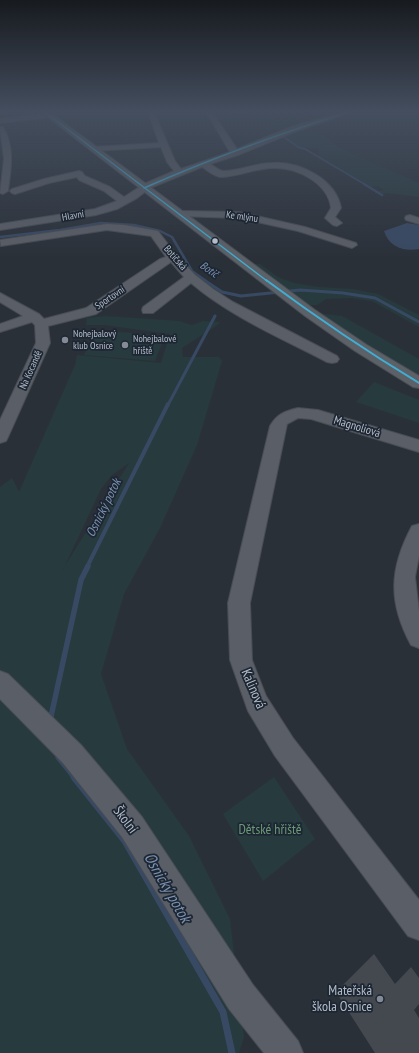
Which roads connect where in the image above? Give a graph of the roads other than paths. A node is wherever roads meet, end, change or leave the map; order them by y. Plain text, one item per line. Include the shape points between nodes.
1 (7, 161) edge
2 (109, 161) edge
3 (171, 161) edge
4 (211, 161) edge
5 (203, 164) junction
6 (179, 172) junction
7 (144, 188) junction
8 (3, 191) dead end
9 (14, 191) dead end
10 (123, 201) junction
11 (182, 214) junction
12 (301, 228) junction
13 (4, 235) edge
14 (352, 245) dead end
15 (173, 258) junction
16 (191, 277) junction
17 (0, 297) edge
18 (148, 310) dead end
19 (37, 321) junction
20 (0, 328) edge
21 (332, 358) dead end
22 (419, 384) edge
23 (294, 414) joint
24 (0, 437) edge
25 (419, 446) edge
26 (417, 542) edge
27 (419, 638) edge
28 (0, 682) edge
29 (419, 925) edge
30 (286, 1053) edge

1 - 8 street
2 - 7 main road
3 - 6 street
4 - 5 street
5 - 6 street
5 - 12 street, Ke mlýnu via 222,174 282,165 323,183 334,197 336,208 330,218 337,223
6 - 7 street
7 - 10 street
7 - 11 main road
9 - 10 street via 79,174
10 - 13 street, Hlavní via 102,210 107,216 86,217 79,214
11 - 12 street, Ke mlýnu via 239,215
11 - 22 main road via 281,292 361,348
12 - 14 street, Ke mlýnu
13 - 15 street, Botičská via 117,227 154,233
15 - 16 street, Botičská
15 - 19 street, Sportovní via 164,261 91,311
16 - 18 street
16 - 21 street, Botičská via 230,305
17 - 19 street
19 - 20 street, Sportovní
19 - 24 street, Na Kocandě via 43,343
23 - 25 street, Magnoliová via 312,414
23 - 29 street, Kalinová via 285,418 278,426 239,603 241,660 257,703 284,747
26 - 27 street via 405,569 406,599 413,628
28 - 30 street, Školní via 72,754 132,827 241,997

